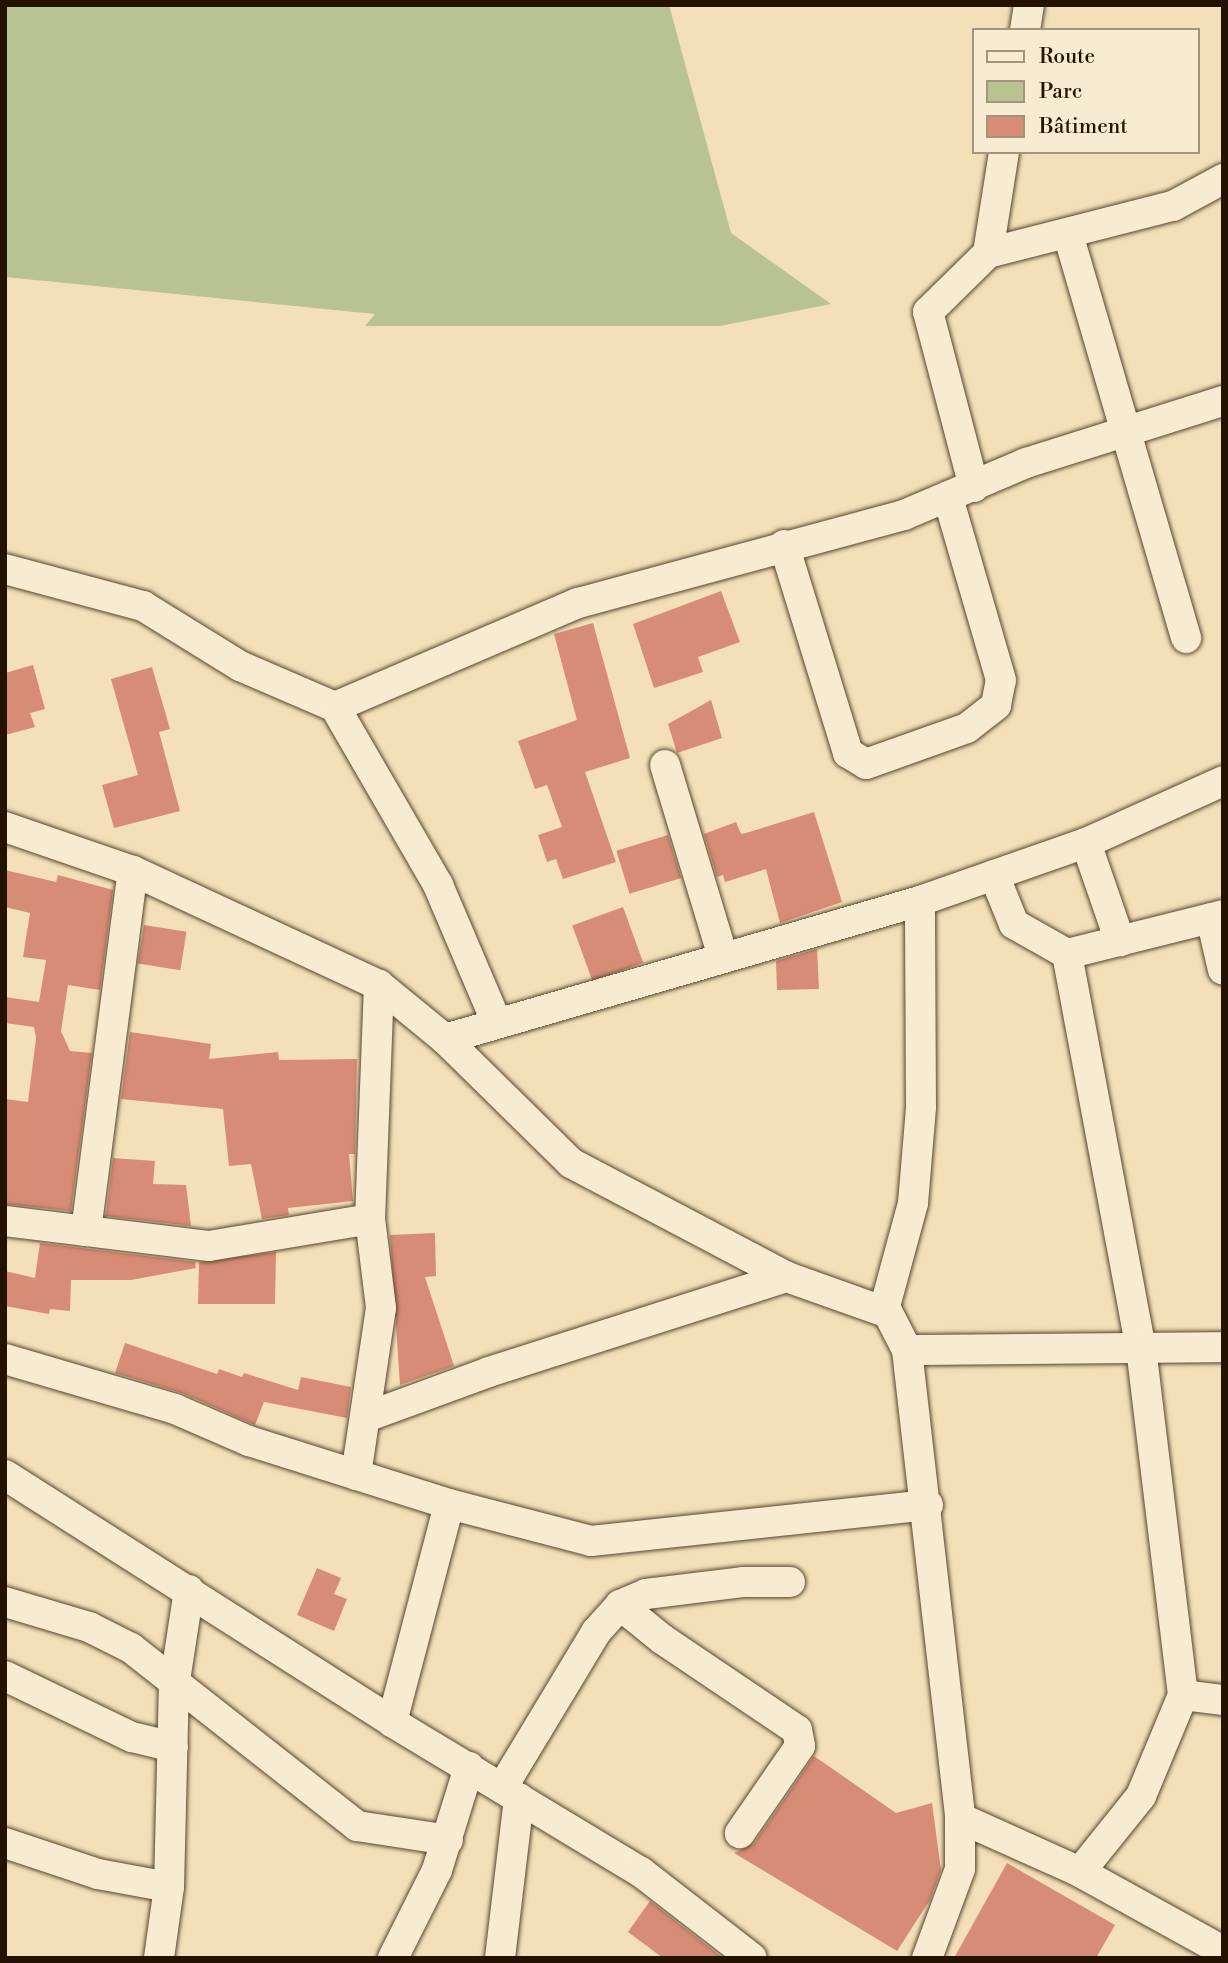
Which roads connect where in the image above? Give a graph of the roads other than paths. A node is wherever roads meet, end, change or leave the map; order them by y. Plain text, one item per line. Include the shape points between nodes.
1 (1029, 5) edge
2 (1025, 28) edge
3 (1004, 154) edge
4 (1223, 179) edge
5 (1068, 234) junction
6 (988, 253) junction
7 (1223, 401) edge
8 (1127, 428) junction
9 (961, 492) junction
10 (784, 545) junction
11 (5, 569) edge
12 (1186, 638) dead end
13 (335, 707) junction
14 (665, 765) dead end
15 (1220, 790) edge
16 (5, 827) edge
17 (1086, 843) junction
18 (133, 871) junction
19 (994, 875) junction
20 (920, 901) junction
21 (1217, 917) edge
22 (1120, 941) junction
23 (1067, 954) junction
24 (723, 957) junction
25 (1223, 970) edge
26 (379, 985) junction
27 (497, 1023) junction
28 (445, 1039) junction
29 (370, 1219) junction
30 (5, 1222) edge
31 (86, 1231) junction
32 (786, 1278) junction
33 (884, 1310) junction
34 (1223, 1347) edge
35 (1140, 1348) junction
36 (907, 1350) junction
37 (5, 1359) edge
38 (369, 1416) junction
39 (5, 1475) edge
40 (356, 1475) junction
41 (449, 1504) junction
42 (928, 1505) junction
43 (790, 1582) dead end
44 (188, 1590) junction
45 (5, 1602) edge
46 (620, 1605) junction
47 (5, 1676) edge
48 (174, 1687) junction
49 (1183, 1695) junction
50 (1223, 1700) edge
51 (392, 1721) junction
52 (173, 1747) junction
53 (469, 1768) junction
54 (510, 1793) junction
55 (960, 1818) junction
56 (740, 1833) dead end
57 (447, 1840) junction
58 (5, 1843) edge
59 (1080, 1872) junction
60 (169, 1886) junction
61 (1223, 1951) edge
62 (754, 1957) edge
63 (159, 1958) edge
64 (393, 1958) edge
65 (500, 1958) edge
66 (927, 1958) edge

1 - 2 street
3 - 6 street
4 - 5 street via 1173,206
5 - 6 street
5 - 8 street
6 - 9 street via 928,312
7 - 8 street
8 - 9 street
8 - 12 street
9 - 10 street via 904,514
9 - 10 street via 1001,680 996,705 967,728 866,764 848,753
10 - 13 street via 578,603
11 - 13 street via 142,606 240,666
13 - 27 street via 438,885
14 - 24 street
15 - 17 street
16 - 18 street
17 - 19 street
17 - 22 street
18 - 26 street
18 - 31 street
19 - 20 street
19 - 23 street via 1014,924
20 - 24 street
20 - 33 street via 921,1107 913,1203
21 - 22 street
21 - 25 street
22 - 23 street
23 - 35 street
24 - 27 street
26 - 28 street
26 - 29 street
27 - 28 street
28 - 32 street via 571,1163
29 - 31 street via 209,1246
29 - 38 street via 381,1308
30 - 31 street
32 - 33 street
32 - 38 street via 488,1372
33 - 36 street
34 - 35 street
35 - 36 street
35 - 49 street
36 - 42 street
37 - 40 street via 175,1409 249,1441
38 - 40 street
39 - 44 street
40 - 41 street
41 - 42 street via 590,1541
41 - 51 street
42 - 55 street
43 - 46 street via 744,1582 646,1594
44 - 48 street
44 - 51 street
45 - 48 street via 89,1627 131,1648
46 - 54 street via 596,1632
46 - 56 street via 662,1639 797,1730 800,1746
47 - 52 street via 132,1737
48 - 52 street
48 - 57 street via 358,1826
49 - 50 street
49 - 59 street via 1141,1796
51 - 53 street
52 - 60 street
53 - 54 street
53 - 57 street
54 - 62 street via 641,1871
54 - 65 street
55 - 59 street
55 - 66 street via 960,1869
57 - 64 street
58 - 60 street via 98,1874
59 - 61 street
60 - 63 street

